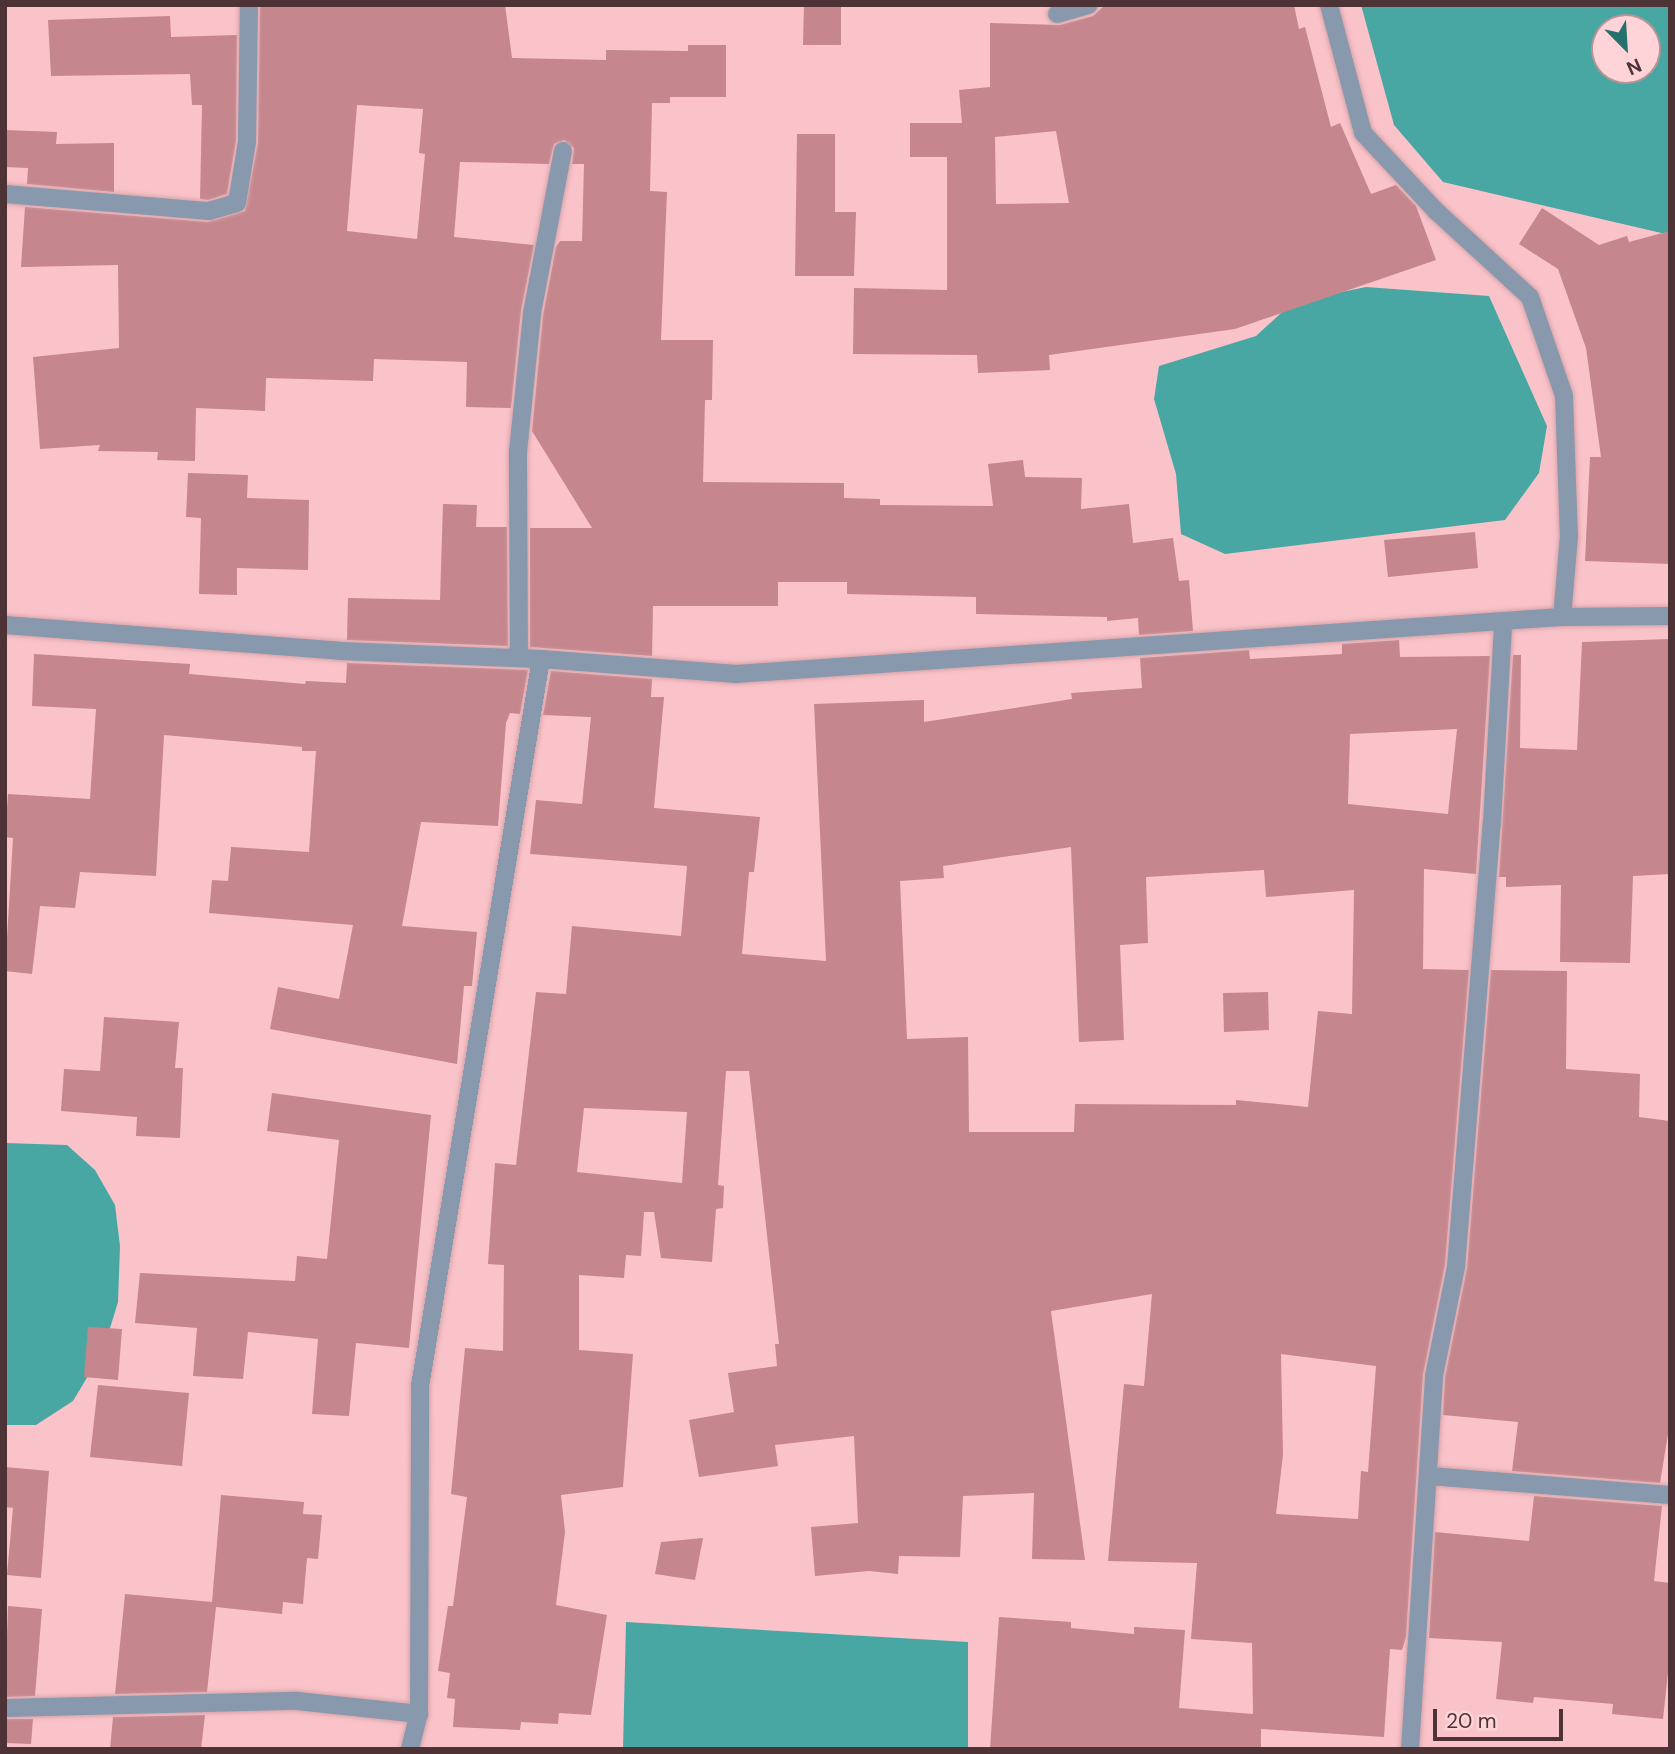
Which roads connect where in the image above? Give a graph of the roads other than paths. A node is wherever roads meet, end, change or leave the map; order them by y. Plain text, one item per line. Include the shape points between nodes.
1 (249, 5) edge
2 (1089, 5) edge
3 (1329, 5) edge
4 (1057, 14) dead end
5 (563, 151) dead end
6 (5, 194) edge
7 (1562, 617) junction
8 (1670, 617) edge
9 (1503, 624) junction
10 (5, 625) edge
11 (519, 658) junction
12 (541, 659) junction
13 (1429, 1476) junction
14 (1670, 1495) edge
15 (5, 1708) edge
16 (419, 1714) junction
17 (410, 1749) edge
18 (1410, 1749) edge

1 - 6 street via 247,142 237,203 209,211
2 - 4 street
3 - 7 street via 1363,133 1436,211 1530,298 1564,396 1569,536
5 - 11 street via 532,313 518,452
7 - 8 street
7 - 9 street
9 - 12 street via 736,674
9 - 13 street via 1492,823 1456,1267 1434,1376
10 - 11 street via 340,651
11 - 12 street
12 - 16 street via 420,1386
13 - 14 street
13 - 18 street
15 - 16 street via 297,1702
16 - 17 street

